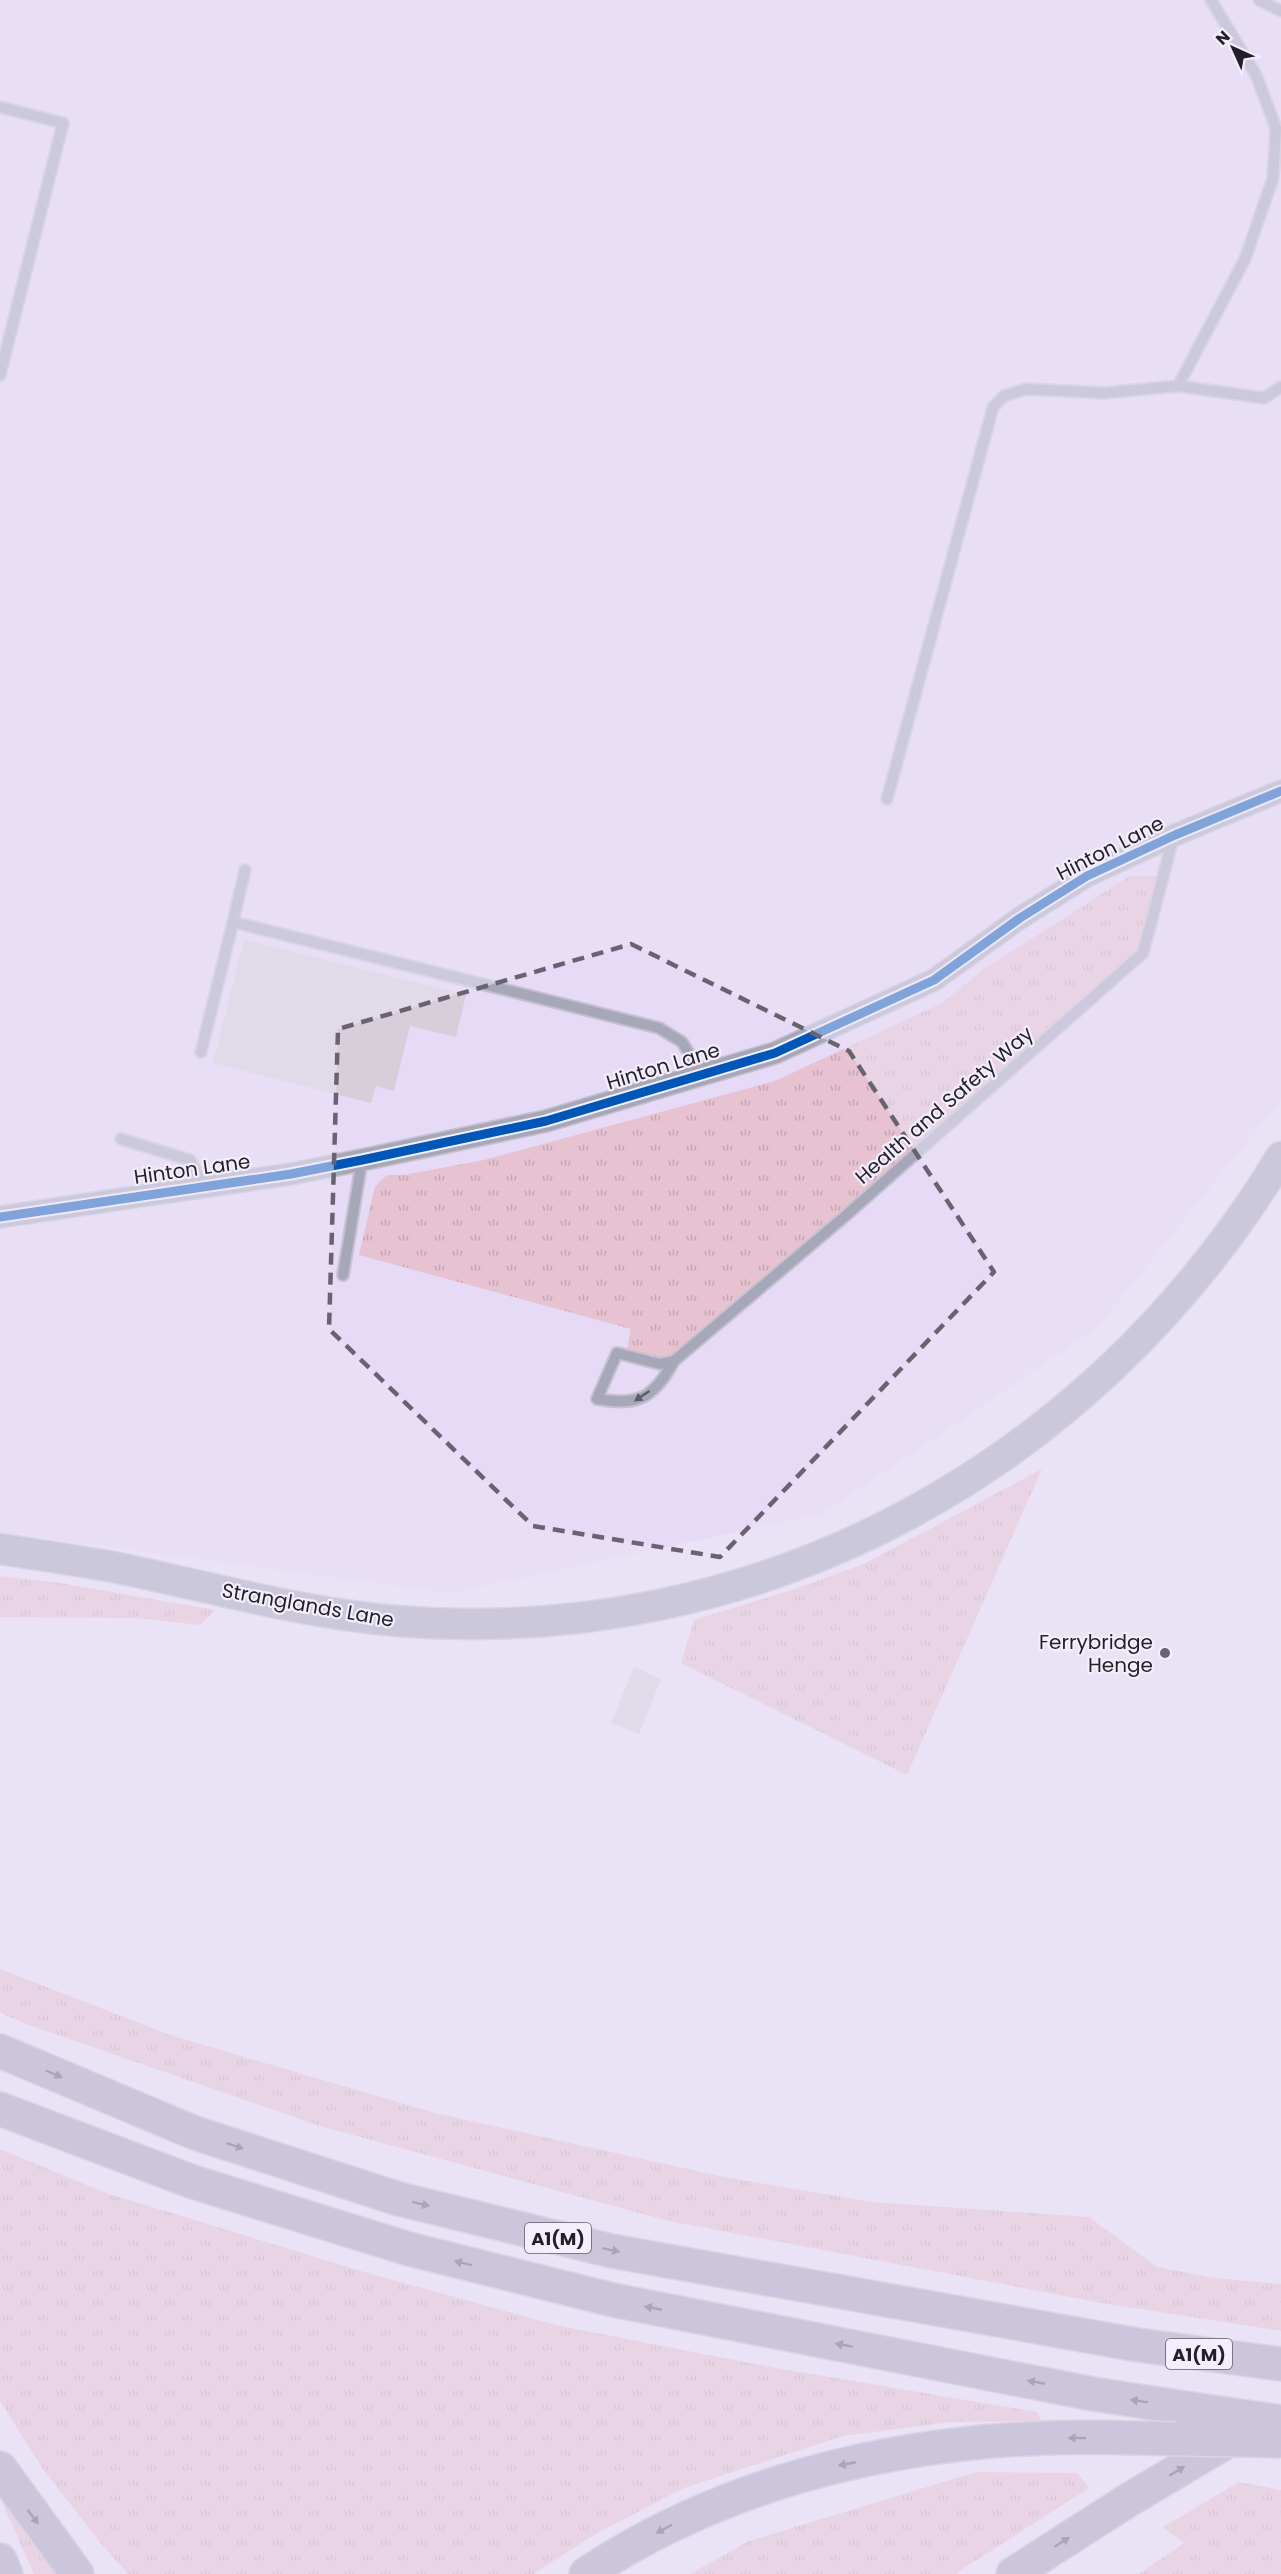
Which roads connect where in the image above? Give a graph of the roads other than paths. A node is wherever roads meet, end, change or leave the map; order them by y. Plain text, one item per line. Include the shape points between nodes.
1 (1211, 0) edge
2 (1259, 0) edge
3 (1281, 11) edge
4 (0, 107) edge
5 (0, 375) edge
6 (1178, 386) junction
7 (1281, 387) edge
8 (1281, 791) edge
9 (887, 799) dead end
10 (1174, 835) junction
11 (245, 870) dead end
12 (233, 922) junction
13 (201, 1052) dead end
14 (701, 1073) junction
15 (121, 1139) dead end
16 (1281, 1157) edge
17 (362, 1160) junction
18 (203, 1186) junction
19 (0, 1217) edge
20 (342, 1275) dead end
21 (674, 1361) junction
22 (0, 1549) edge
23 (0, 2051) edge
24 (0, 2109) edge
25 (1271, 2363) edge
26 (1281, 2409) edge
27 (1281, 2422) edge
28 (1281, 2442) edge
29 (0, 2469) edge
30 (0, 2560) edge
31 (6, 2574) edge
32 (77, 2574) edge
33 (586, 2574) edge
34 (1013, 2574) edge

1 - 6 lane via 1256,75 1276,128 1273,178 1245,259
2 - 3 lane
4 - 5 lane via 63,123
6 - 7 lane via 1264,398
6 - 9 lane via 1104,393 1026,389 1004,396 993,407
8 - 10 street, Hinton Lane
10 - 14 street, Hinton Lane via 1087,876 934,980 775,1053
10 - 21 lane, Health and Safety Way via 1143,953 843,1218
11 - 12 lane
12 - 13 lane
12 - 14 lane via 659,1028 682,1042
14 - 17 street, Hinton Lane via 546,1121
15 - 18 lane via 190,1160
16 - 22 main road, Stranglands Lane via 1245,1214 1185,1293 1108,1373 1058,1417 976,1475 880,1529 778,1572 617,1612 507,1623 407,1621 331,1613 109,1567
17 - 18 street, Hinton Lane
17 - 20 lane
18 - 19 street, Hinton Lane
21 -> 21 lane, Health and Safety Way via 664,1380 638,1400 597,1399 617,1353 660,1364
23 -> 25 highway, A1(M) via 195,2133 399,2199 612,2251 1138,2345
27 -> 24 highway, A1(M), bridge via 1093,2394 614,2300 409,2249 193,2182
34 -> 26 highway
28 -> 33 highway, bridge via 1036,2438 904,2453 829,2467 756,2489 685,2518 617,2553
29 -> 32 highway
30 - 31 highway

